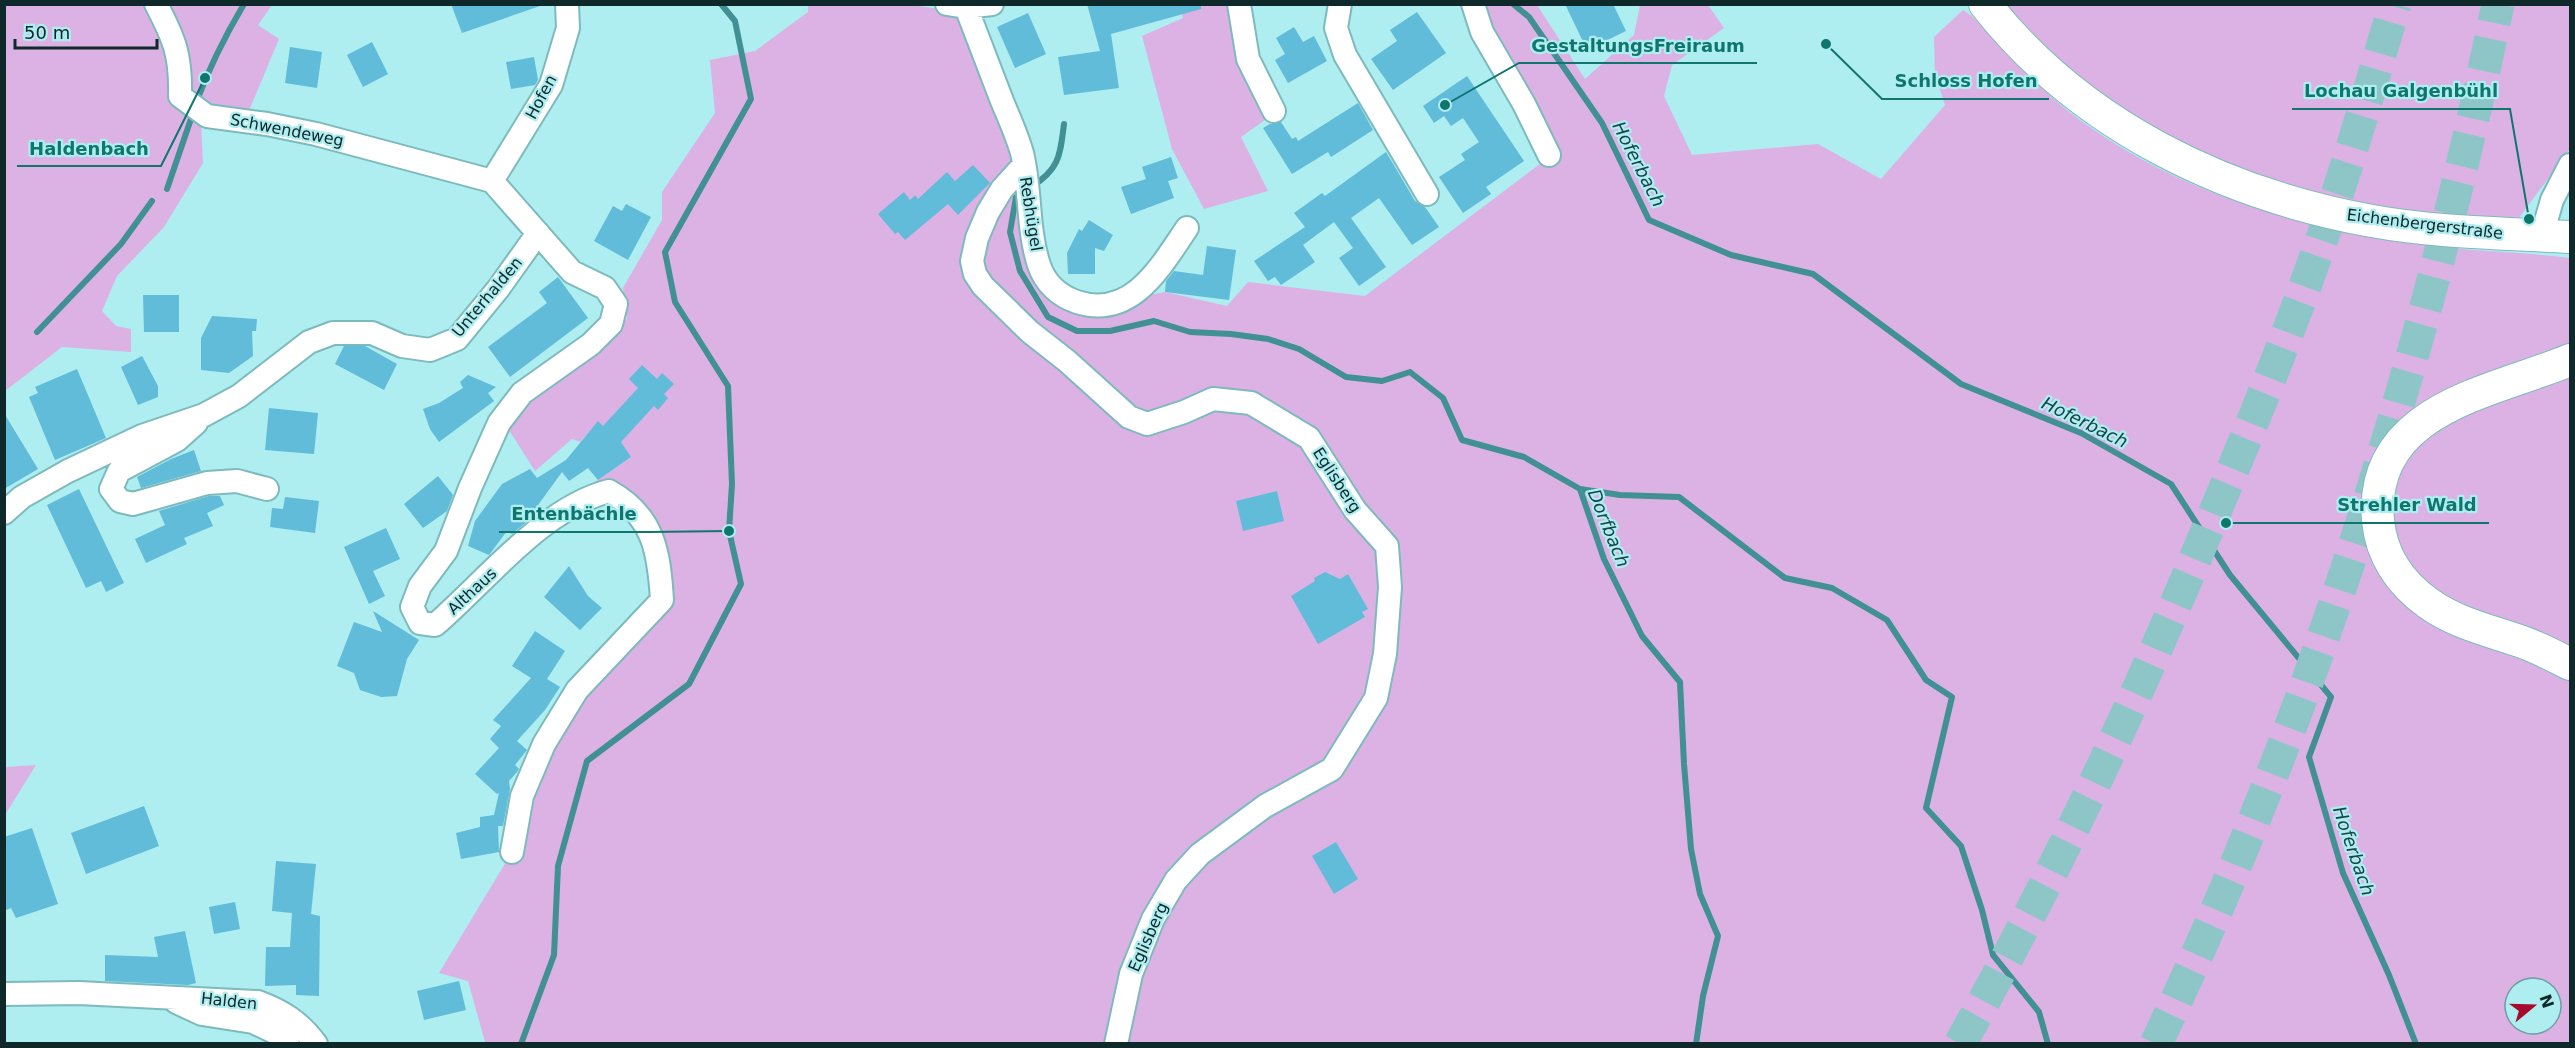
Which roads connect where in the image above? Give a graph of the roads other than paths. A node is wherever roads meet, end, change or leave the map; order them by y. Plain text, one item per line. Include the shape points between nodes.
1 (156, 4) edge
2 (567, 4) edge
3 (992, 4) edge
4 (1239, 4) edge
5 (1340, 4) edge
6 (1473, 4) edge
7 (1985, 4) edge
8 (957, 6) edge
9 (1274, 111) dead end
10 (1548, 155) dead end
11 (2571, 165) edge
12 (492, 181) junction
13 (1026, 183) junction
14 (1427, 194) dead end
15 (1187, 228) dead end
16 (538, 233) junction
17 (2556, 236) edge
18 (2571, 360) edge
19 (204, 415) junction
20 (267, 489) dead end
21 (4, 513) edge
22 (2571, 664) edge
23 (512, 852) dead end
24 (4, 994) edge
25 (164, 996) junction
26 (288, 1044) edge
27 (316, 1044) edge
28 (1116, 1044) edge

1 - 12 street, Schwendeweg via 174,37 181,68 180,96 207,116 316,134
2 - 12 street, Hofen via 568,28 551,85
3 - 8 street
4 - 9 street via 1248,59
5 - 14 street via 1336,28 1345,55
6 - 10 street via 1482,32
7 - 17 street, Eichenbergerstraße via 2016,40 2090,106 2131,134 2189,165 2253,190 2373,221 2475,234
8 - 13 street, Rebhügel via 1022,153
11 - 17 street via 2552,200
12 - 16 street, Althaus
13 - 15 street, Rebhügel via 1040,267 1049,284 1064,298 1087,305 1125,300 1155,276
13 - 28 street, Eglisberg via 1002,189 977,238 972,261 983,286 1129,417 1147,424 1213,399 1251,403 1309,438 1354,510 1387,546 1390,587 1385,654 1376,698 1332,769 1265,806 1219,839 1176,880 1153,919 1131,974
16 - 19 street, Unterhalden via 457,339 430,350 402,346 372,333 333,333 309,342 239,396
16 - 23 street, Althaus via 572,272 605,288 616,304 611,324 591,344 522,393 500,423 446,551 420,586 412,607 420,623 435,625 517,548 569,508 609,491 626,500 652,533 662,600 577,690 544,744 522,796
18 - 22 street via 2467,397 2422,422 2391,457 2377,505 2379,533 2386,553 2409,588 2457,619 2526,643
19 - 20 street, Unterhalden via 177,440 119,471 111,489 120,501 133,504 207,483 237,481
19 - 21 street, Unterhalden via 142,436 68,471 22,497
24 - 25 street, Halden
25 - 26 street, Halden via 202,1014 253,1022 285,1037
25 - 27 street, Halden via 258,1002 294,1020

